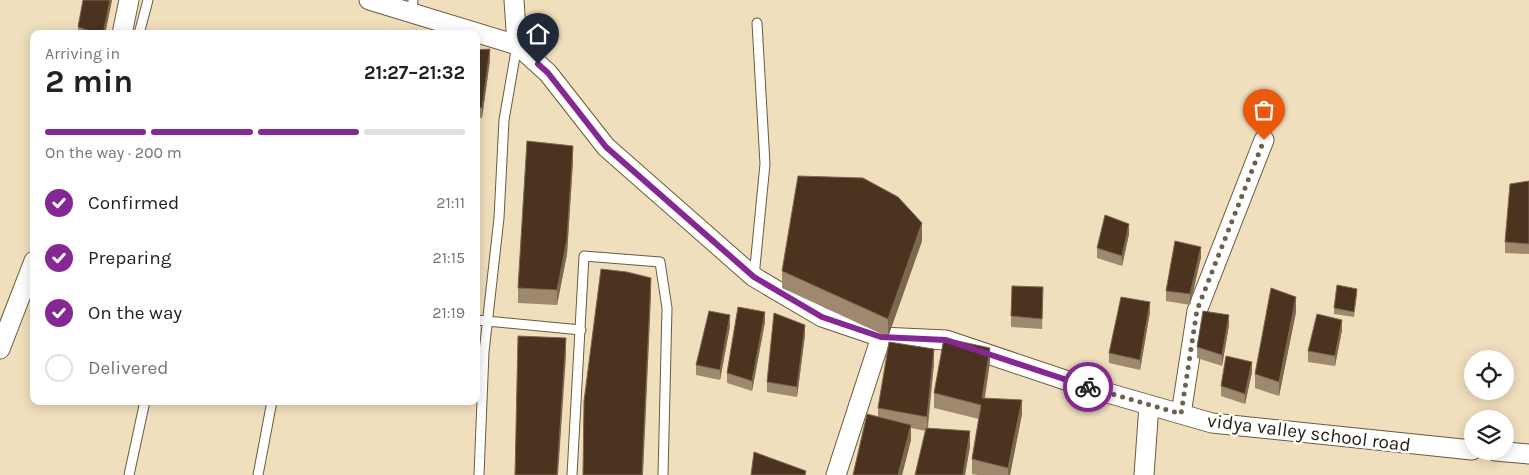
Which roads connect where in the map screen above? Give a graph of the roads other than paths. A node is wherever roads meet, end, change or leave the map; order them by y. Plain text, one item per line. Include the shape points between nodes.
1 (129, 0) edge
2 (148, 0) edge
3 (369, 0) edge
4 (514, 0) edge
5 (412, 7) edge
6 (757, 24) dead end
7 (123, 30) edge
8 (141, 30) edge
9 (476, 30) edge
10 (480, 32) edge
11 (517, 45) junction
12 (1264, 140) dead end
13 (30, 271) edge
14 (754, 277) junction
15 (480, 320) edge
16 (488, 321) junction
17 (581, 330) junction
18 (881, 337) junction
19 (0, 349) edge
20 (144, 405) edge
21 (271, 405) edge
22 (1149, 405) junction
23 (1181, 414) junction
24 (1464, 449) edge
25 (1514, 453) edge
26 (1529, 454) edge
27 (129, 475) edge
28 (258, 475) edge
29 (479, 475) edge
30 (572, 475) edge
31 (663, 475) edge
32 (836, 475) edge
33 (1144, 475) edge

1 - 7 street
2 - 8 lane
3 - 5 street
4 - 11 street
5 - 9 street
6 - 14 lane via 765,164
10 - 11 street
11 - 14 street, vidya valley school road via 548,73 606,147
11 - 16 lane via 504,120 499,218
12 - 23 street via 1197,310
13 - 19 street
14 - 18 street, vidya valley school road via 822,317
15 - 16 lane
16 - 17 lane
16 - 29 lane
17 - 30 lane
17 - 31 lane via 584,256 660,262 667,308
18 - 22 street, vidya valley school road via 946,340
18 - 32 street
20 - 27 lane
21 - 28 lane
22 - 23 street, vidya valley school road
22 - 33 street
23 - 24 street, vidya valley school road via 1212,423
25 - 26 street

